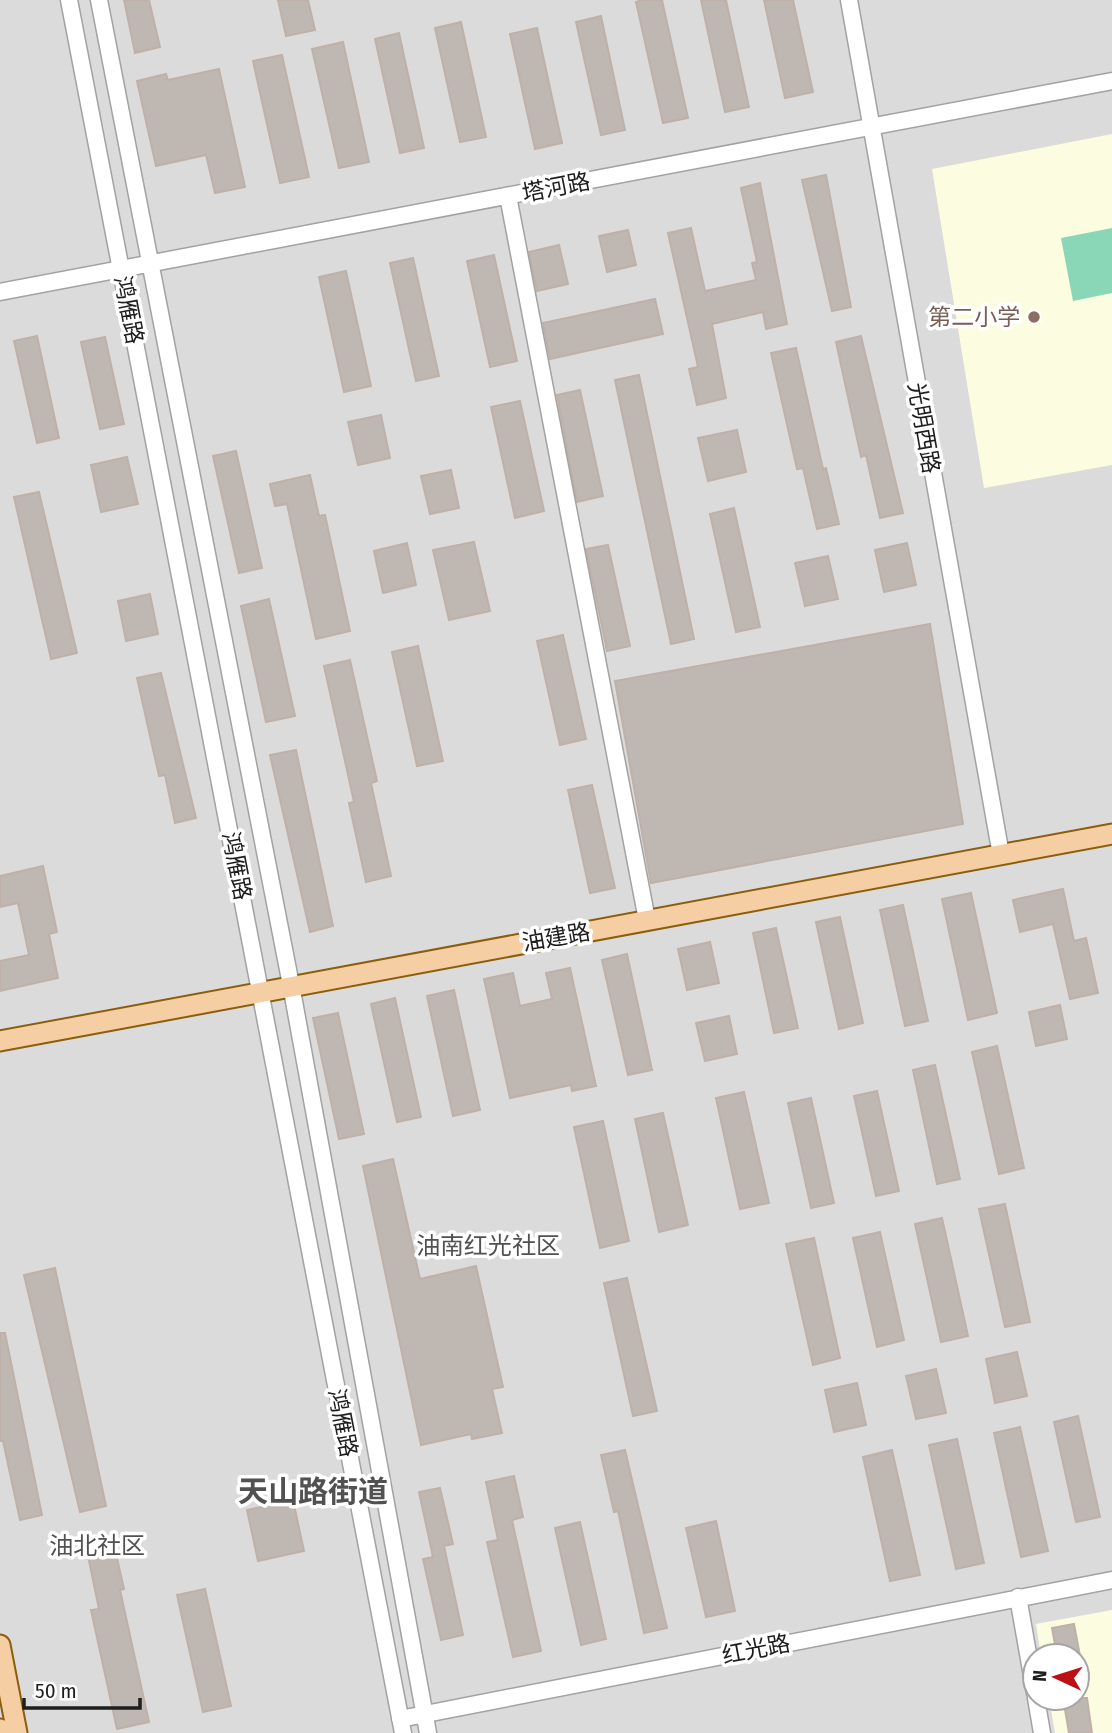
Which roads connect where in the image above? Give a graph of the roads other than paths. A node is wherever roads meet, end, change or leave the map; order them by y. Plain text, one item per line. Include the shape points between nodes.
1 (69, 0) edge
2 (99, 0) edge
3 (849, 0) edge
4 (1112, 81) edge
5 (870, 128) junction
6 (508, 196) junction
7 (150, 264) junction
8 (122, 269) junction
9 (0, 292) edge
10 (1112, 834) edge
11 (1001, 855) junction
12 (647, 920) junction
13 (291, 985) junction
14 (260, 990) junction
15 (0, 1041) edge
16 (1112, 1580) edge
17 (1018, 1597) junction
18 (1026, 1642) edge
19 (0, 1645) edge
20 (1038, 1712) edge
21 (424, 1714) junction
22 (401, 1726) edge
23 (17, 1733) edge
24 (428, 1733) edge
25 (1042, 1733) edge

1 - 8 street, 鸿雁路
2 - 7 street, 鸿雁路
3 - 5 street, 光明西路
4 - 5 street, 塔河路
5 - 6 street, 塔河路
5 - 11 street, 光明西路
6 - 7 street, 塔河路
6 - 12 street
7 - 8 street, 塔河路
7 - 13 street, 鸿雁路
8 - 9 street, 塔河路
8 - 14 street, 鸿雁路
10 - 11 main road, 油建路
11 - 12 main road, 油建路
12 - 13 main road, 油建路
13 - 14 main road, 油建路
13 - 21 street, 鸿雁路
14 - 15 main road, 油建路
14 - 22 street, 鸿雁路
16 - 17 street, 红光路
17 - 18 street
17 - 21 street, 红光路
19 - 23 main road
20 - 25 street
21 - 22 street, 红光路
21 - 24 street, 鸿雁路

